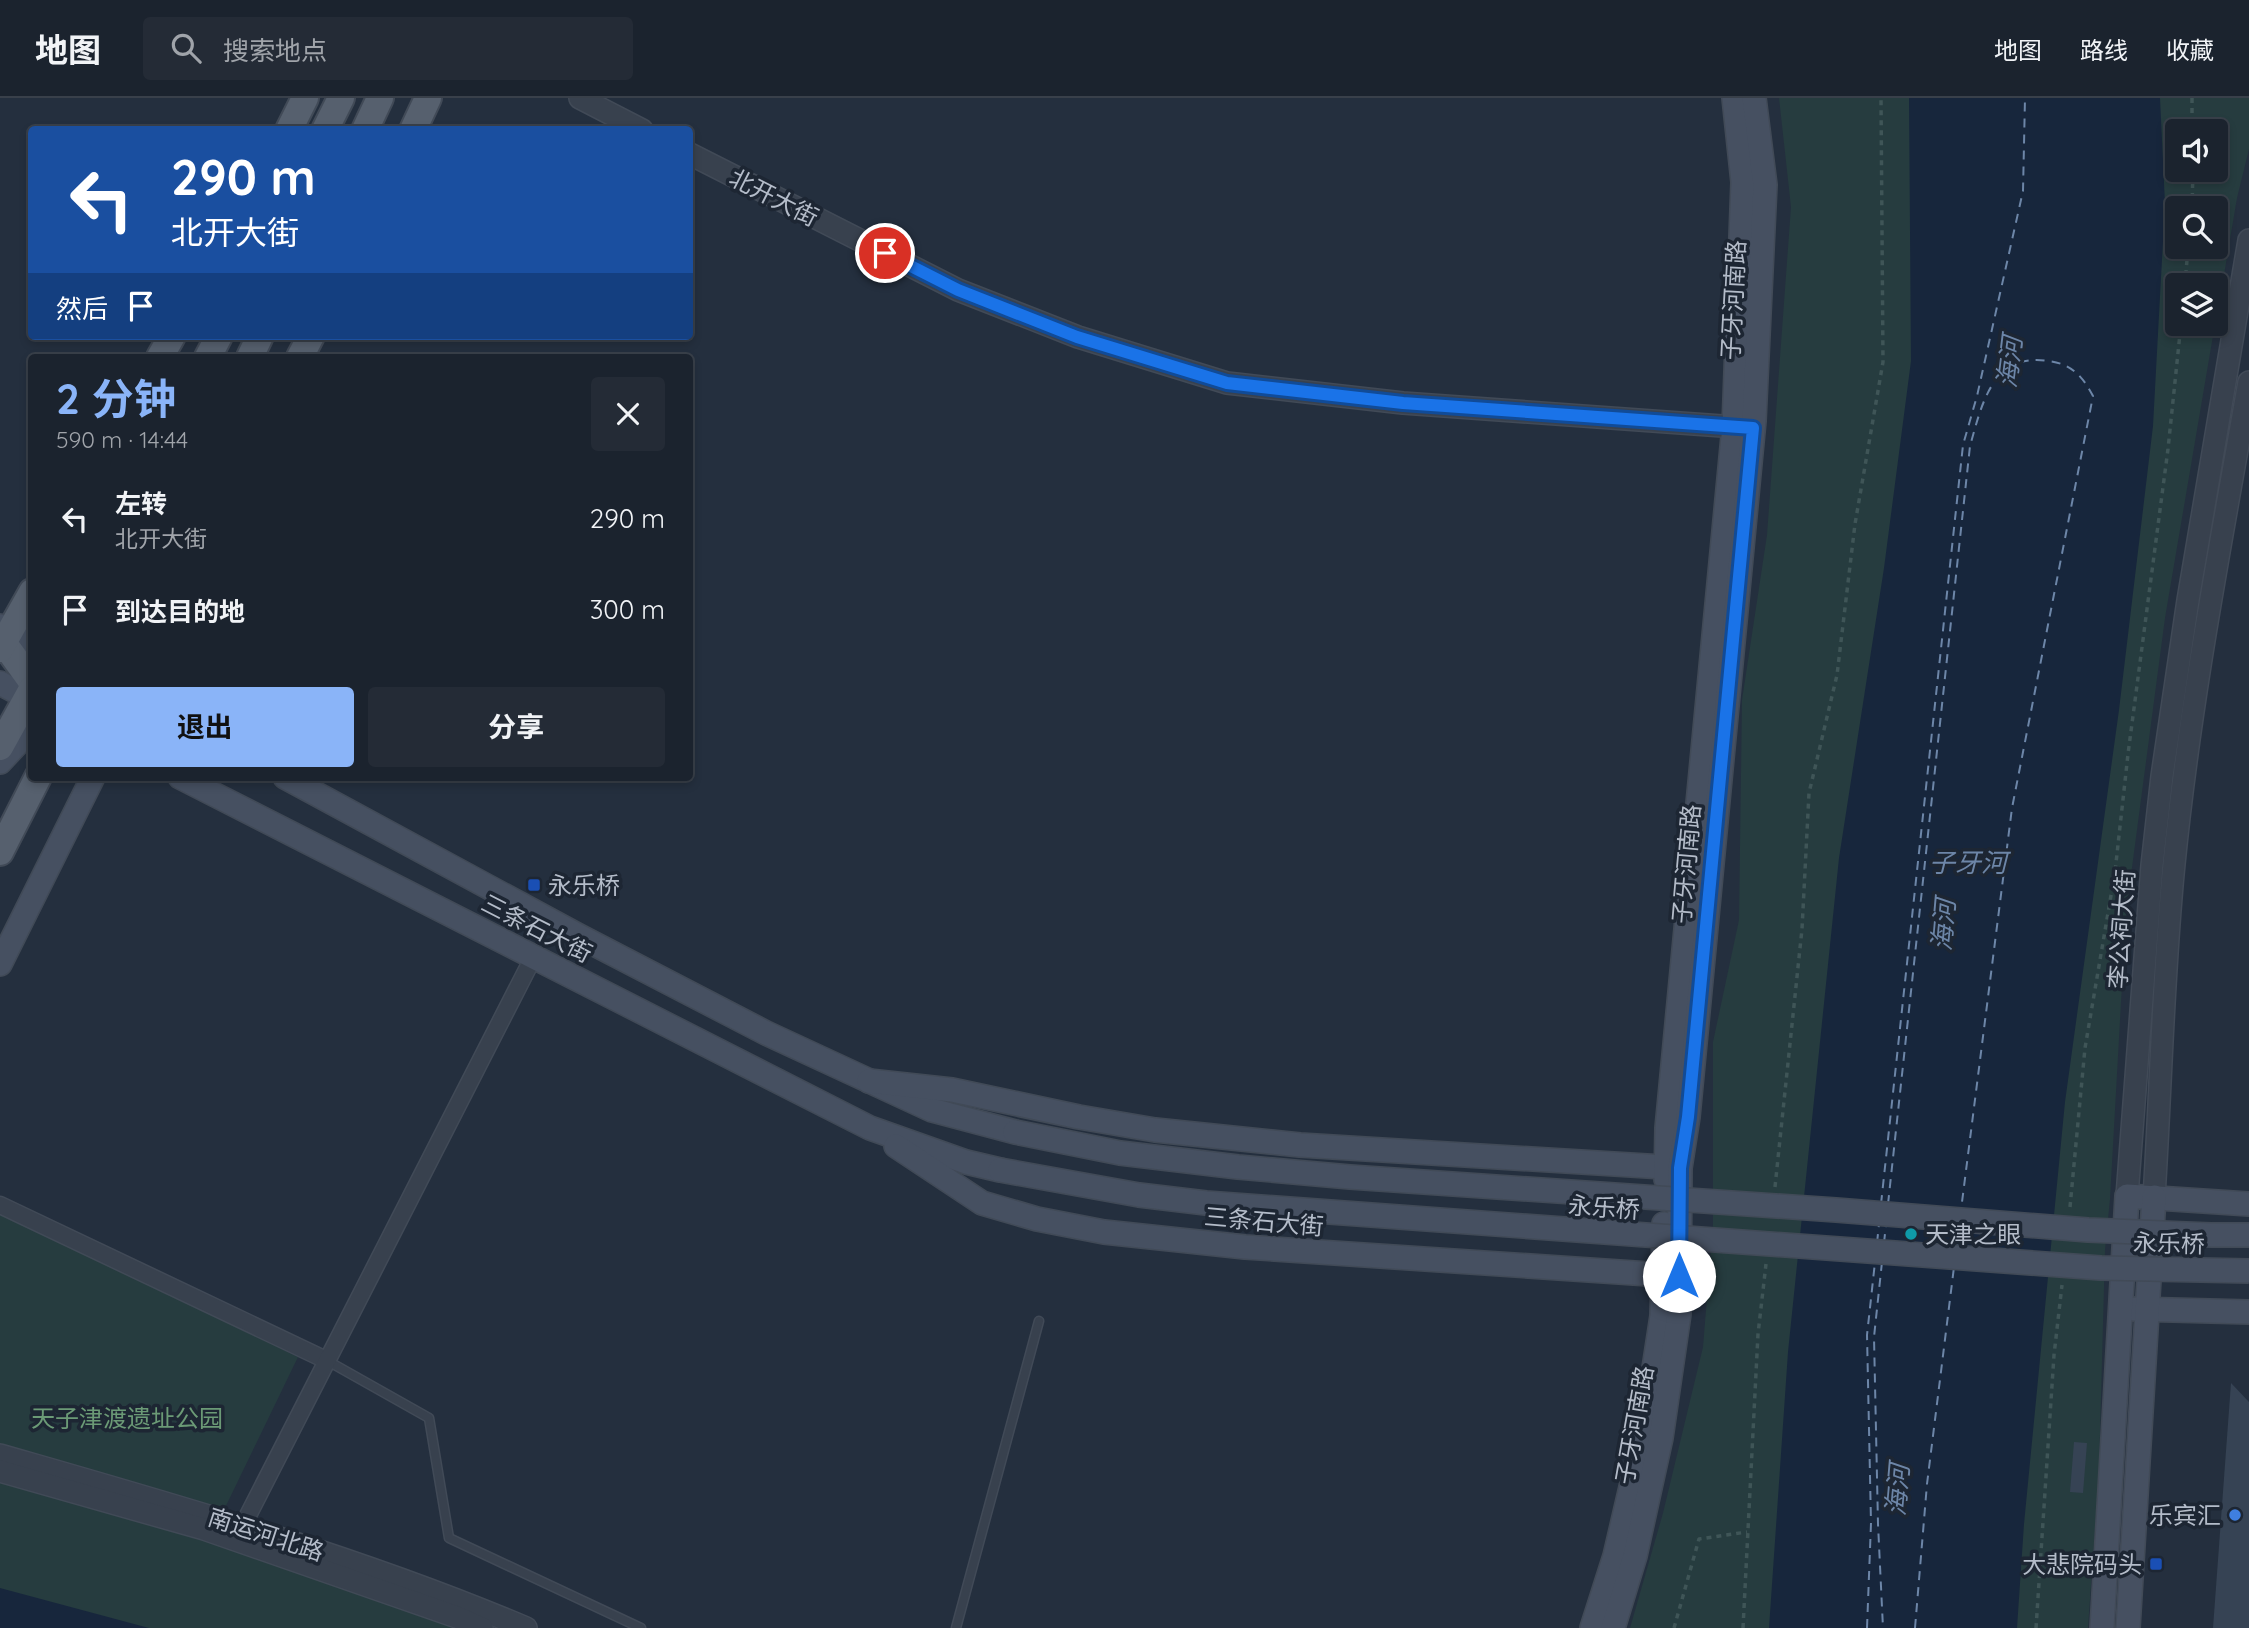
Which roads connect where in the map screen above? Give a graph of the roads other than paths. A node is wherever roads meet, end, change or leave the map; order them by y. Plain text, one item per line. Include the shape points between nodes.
1 (305, 98) edge
2 (341, 98) edge
3 (380, 98) edge
4 (428, 98) edge
5 (580, 98) edge
6 (1734, 98) edge
7 (1754, 98) edge
8 (291, 126) edge
9 (327, 126) edge
10 (367, 126) edge
11 (415, 126) edge
12 (634, 126) edge
13 (693, 156) edge
14 (2249, 240) edge
15 (2249, 382) edge
16 (1744, 427) junction
17 (13, 624) edge
18 (0, 682) edge
19 (28, 684) edge
20 (28, 691) edge
21 (28, 696) edge
22 (28, 732) edge
23 (0, 747) edge
24 (0, 762) edge
25 (29, 781) edge
26 (36, 781) edge
27 (43, 781) edge
28 (91, 781) edge
29 (188, 781) edge
30 (292, 781) edge
31 (22, 810) junction
32 (0, 852) edge
33 (534, 956) junction
34 (0, 964) edge
35 (869, 1081) junction
36 (870, 1128) junction
37 (1015, 1132) joint
38 (1673, 1167) junction
39 (1000, 1170) joint
40 (2127, 1196) junction
41 (2154, 1197) junction
42 (2249, 1204) edge
43 (0, 1205) edge
44 (2249, 1234) edge
45 (2249, 1271) edge
46 (1671, 1276) junction
47 (2121, 1308) junction
48 (2148, 1310) junction
49 (2249, 1312) edge
50 (1040, 1321) dead end
51 (326, 1360) junction
52 (0, 1455) edge
53 (0, 1471) edge
54 (239, 1532) junction
55 (482, 1628) edge
56 (526, 1628) edge
57 (641, 1628) edge
58 (956, 1628) edge
59 (1592, 1628) edge
60 (1613, 1628) edge
61 (2102, 1628) edge
62 (2128, 1628) edge

1 - 8 main road
2 - 9 main road
3 - 10 main road
4 - 11 main road
5 - 12 street
6 - 16 main road, 子牙河南路 via 1743,182
7 - 16 main road, 子牙河南路 via 1765,185
13 - 16 street, 北开大街 via 958,290 1077,337 1227,383 1403,403
14 - 40 street, 李公祠大街 via 2162,776
15 - 41 street, 李公祠大街 via 2183,784
16 - 38 main road, 子牙河南路 via 1689,1103
17 - 19 main road
18 - 20 main road
21 - 23 main road
22 - 24 main road
25 - 31 main road
26 - 31 main road
27 - 31 main road
28 - 34 main road
29 - 33 main road, 三条石大街
30 - 35 main road, 三条石大街 via 766,1033
31 - 32 main road
33 - 36 main road, 三条石大街
33 - 51 street
35 - 37 main road, 三条石大街 via 932,1110
35 - 38 main road, 三条石大街 via 952,1090 1155,1130 1300,1145
36 - 39 main road, 三条石大街
36 - 46 main road, 三条石大街 via 982,1203 1104,1232 1245,1247
37 - 44 main road, 永乐桥, bridge via 1120,1153 1350,1177 2088,1230
38 - 46 main road, 子牙河南路
39 - 45 main road, 永乐桥, bridge via 1139,1195 1325,1213 2101,1268
40 - 41 main road
40 - 47 main road, 李公祠大街
41 - 42 main road
41 - 48 main road, 李公祠大街
43 - 51 street
46 - 59 main road, 子牙河南路 via 1645,1427 1615,1556
46 - 60 main road, 子牙河南路 via 1679,1314 1661,1438
47 - 48 main road
47 - 61 main road, 李公祠大街
48 - 49 main road
48 - 62 main road, 李公祠大街
50 - 58 lane
51 - 54 street
51 - 57 lane via 429,1418 449,1538
52 - 54 street, 南运河北路
53 - 54 street, 南运河北路
54 - 55 street, 南运河北路
54 - 56 street, 南运河北路 via 473,1605

